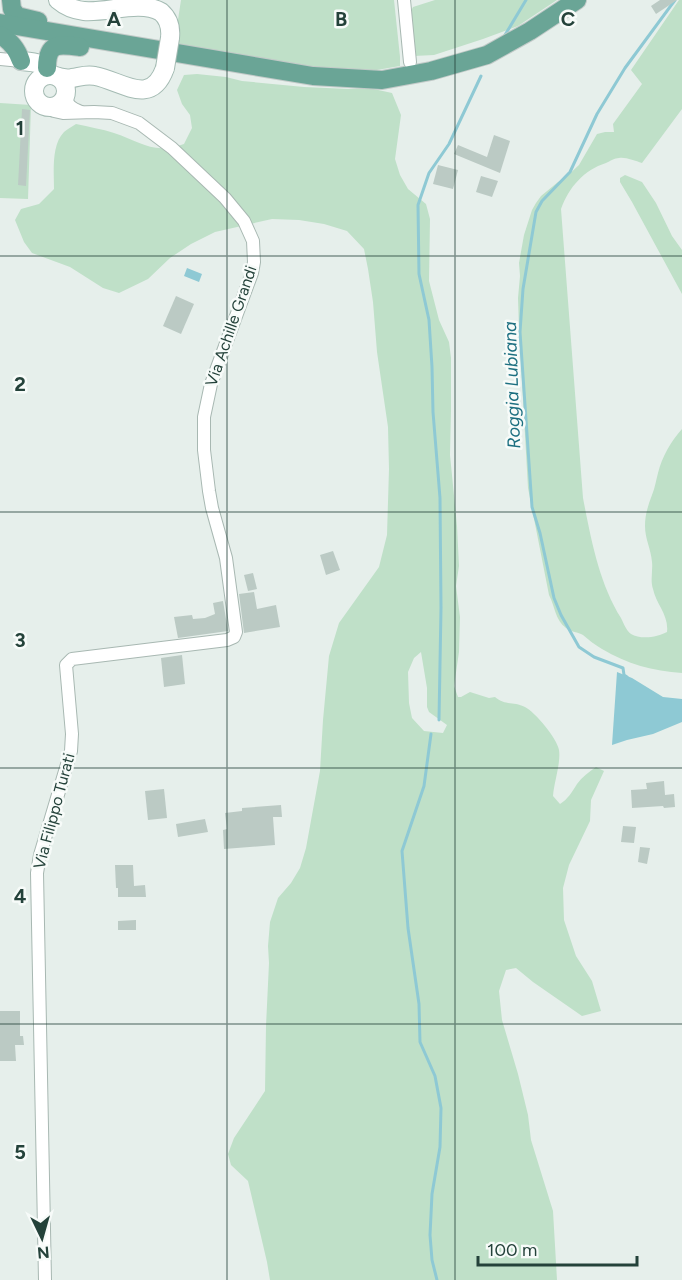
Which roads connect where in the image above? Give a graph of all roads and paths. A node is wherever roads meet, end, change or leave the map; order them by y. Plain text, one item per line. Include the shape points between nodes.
1 (11, 0) edge
2 (58, 0) edge
3 (404, 0) edge
4 (577, 0) edge
5 (0, 23) edge
6 (0, 35) edge
7 (122, 44) junction
8 (152, 49) junction
9 (0, 59) edge
10 (21, 61) junction
11 (410, 62) dead end
12 (60, 80) junction
13 (34, 90) junction
14 (48, 106) junction
15 (82, 112) junction
16 (236, 632) joint
17 (45, 1280) edge

1 - 7 main road via 14,13 22,18 108,34
2 - 12 street, bridge via 81,11 148,4 165,16 170,38 165,68 153,86 132,89 89,75
3 - 11 street
4 - 8 main road via 487,55 431,72 382,80 313,76
5 - 7 main road
6 - 10 main road via 11,42
7 - 8 main road
8 - 12 main road via 128,54 55,46 49,52
9 - 10 street
10 - 12 street via 38,63
10 - 13 street
12 - 13 street via 41,78
12 - 14 street via 64,98 57,105
12 - 15 street via 70,106
13 - 14 street via 37,99
14 - 15 street, Via Achille Grandi via 63,113
15 - 16 street, Via Achille Grandi via 112,114 149,129 225,198 244,221 253,241 252,273 211,384 204,417 209,490 226,558
16 - 17 street, Via Filippo Turati via 227,640 72,659 66,665 71,751 36,873

